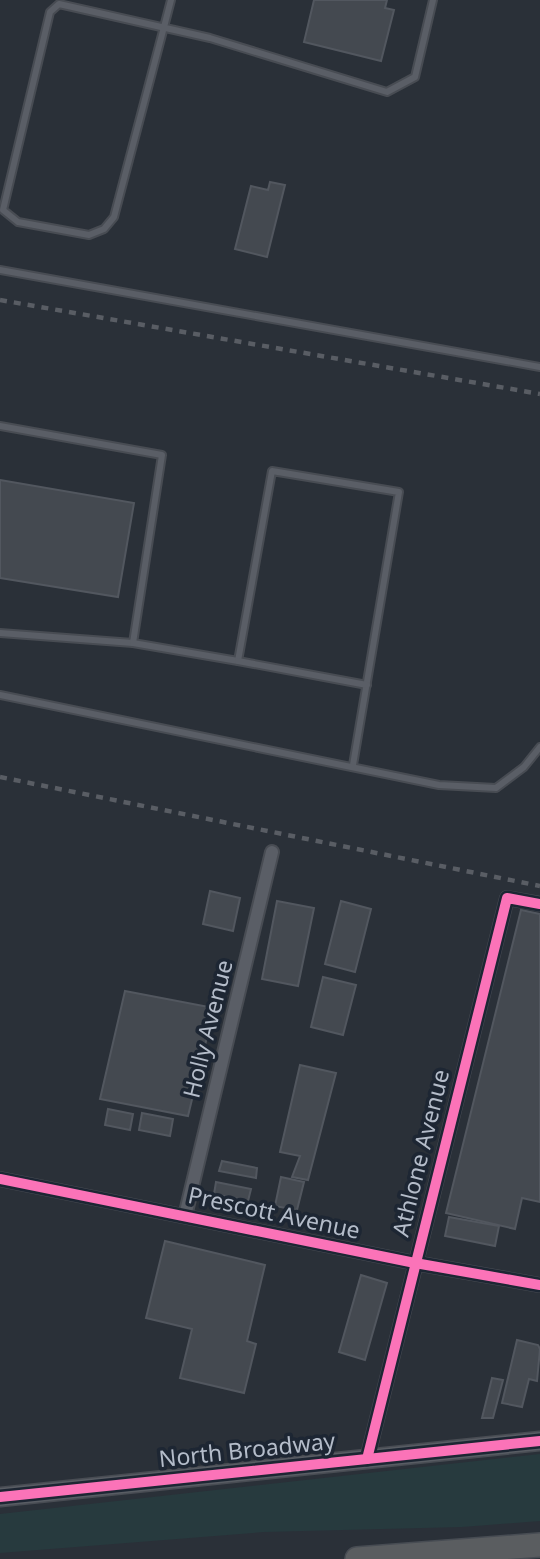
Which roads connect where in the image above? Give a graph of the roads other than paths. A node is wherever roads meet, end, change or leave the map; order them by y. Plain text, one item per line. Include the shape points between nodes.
1 (171, 0) edge
2 (433, 0) edge
3 (164, 27) junction
4 (0, 270) edge
5 (540, 367) edge
6 (0, 426) edge
7 (0, 633) edge
8 (133, 643) junction
9 (238, 661) junction
10 (367, 685) junction
11 (0, 695) edge
12 (540, 747) edge
13 (353, 765) junction
14 (272, 852) dead end
15 (540, 904) edge
16 (0, 1179) edge
17 (185, 1216) junction
18 (415, 1263) junction
19 (540, 1285) edge
20 (540, 1441) edge
21 (367, 1459) junction
22 (0, 1497) edge
23 (540, 1545) edge
24 (356, 1559) edge

1 - 3 lane
2 - 3 lane via 415,77 387,92
3 - 3 lane via 114,217 104,229 89,235 18,222 3,210 50,12 59,4
4 - 5 lane
6 - 8 lane via 162,455
7 - 8 lane
8 - 9 lane
9 - 10 lane
9 - 10 lane via 272,471 399,492
10 - 13 lane
11 - 13 lane
12 - 13 lane via 496,789 439,785
14 - 17 street, Holly Avenue
15 - 18 street, Athlone Avenue via 507,898
16 - 17 street, Prescott Avenue
17 - 18 street, Prescott Avenue
18 - 19 street, Prescott Avenue
18 - 21 street, Athlone Avenue
20 - 21 main road, North Broadway
21 - 22 main road, North Broadway
23 - 24 highway

